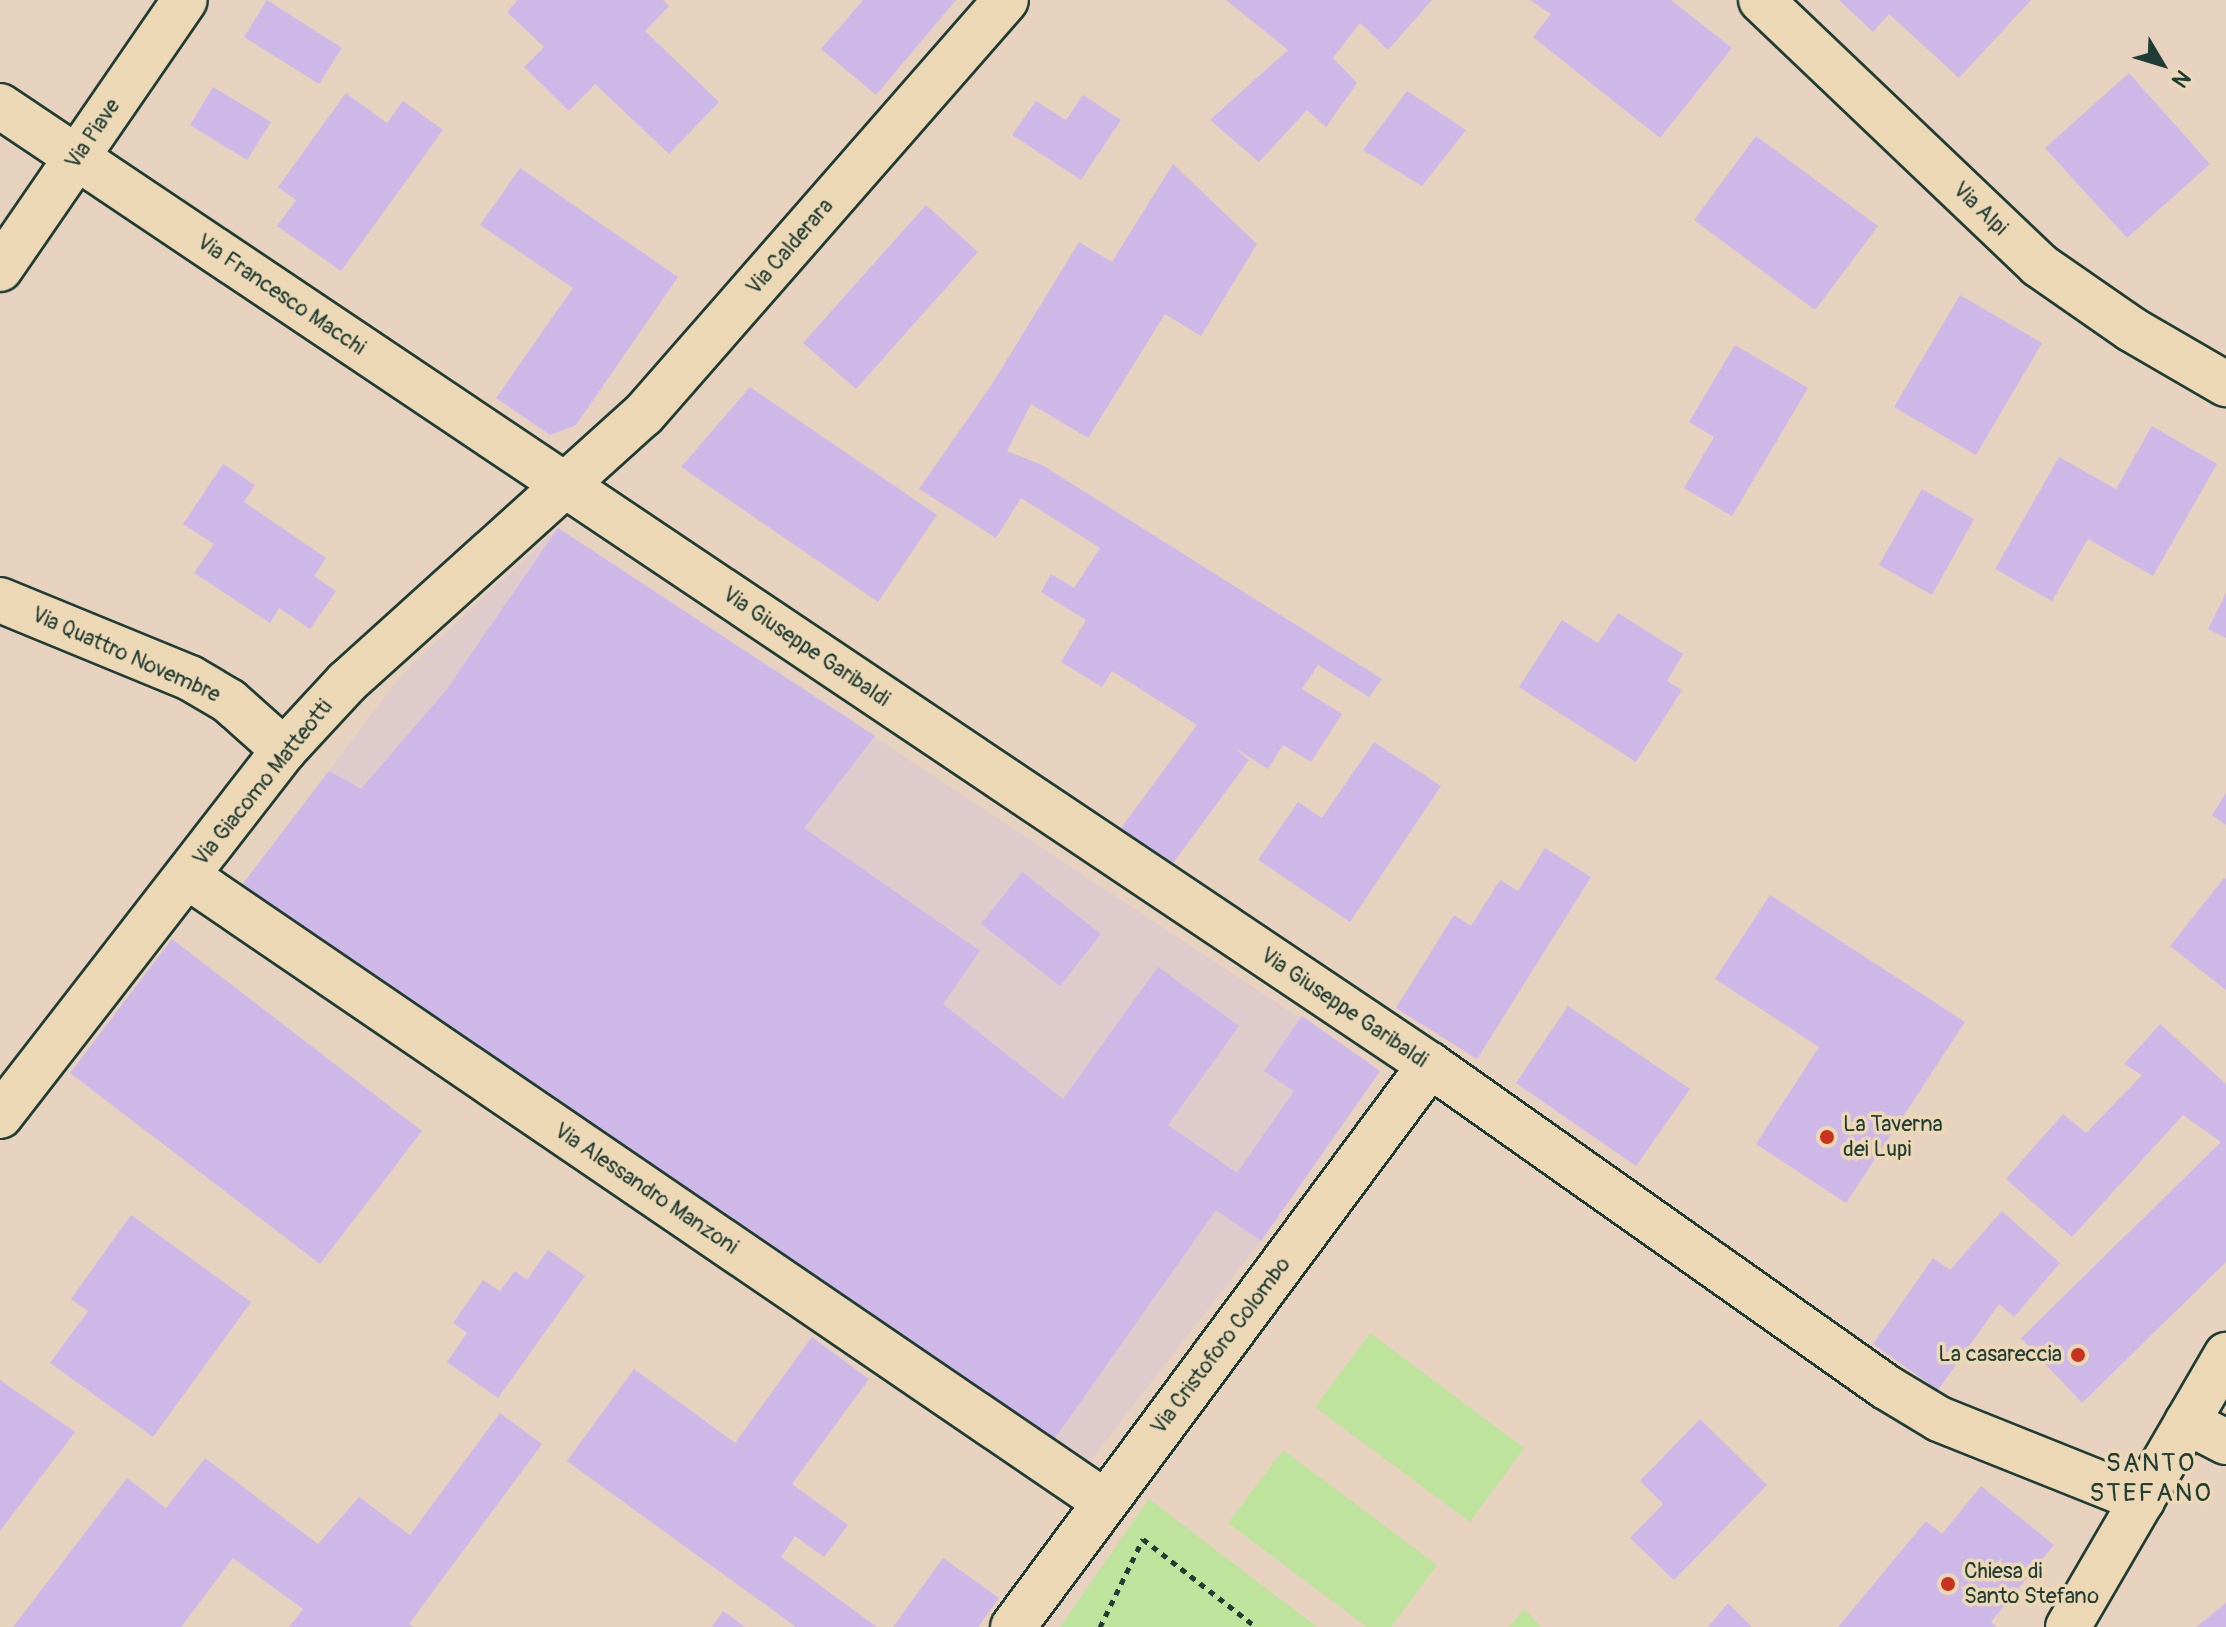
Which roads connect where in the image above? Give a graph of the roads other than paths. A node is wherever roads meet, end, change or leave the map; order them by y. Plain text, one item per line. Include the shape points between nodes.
1 (185, 0) edge
2 (1006, 0) edge
3 (1761, 0) edge
4 (0, 106) edge
5 (77, 158) junction
6 (0, 269) edge
7 (2226, 384) edge
8 (562, 483) junction
9 (0, 600) edge
10 (284, 750) junction
11 (187, 876) junction
12 (1430, 1065) junction
13 (0, 1116) edge
14 (2226, 1355) edge
15 (2187, 1422) junction
16 (2226, 1442) edge
17 (2142, 1500) junction
18 (1105, 1502) junction
19 (1013, 1627) edge
20 (2068, 1627) edge

1 - 5 street, Via Piave
2 - 8 street, Via Calderara via 643,415
3 - 7 street, Via Alpi via 2039,265 2131,329
4 - 5 street, Via Francesco Macchi
5 - 6 street, Via Piave
5 - 8 street, Via Francesco Macchi
8 - 10 street, Via Giacomo Matteotti via 347,682
8 - 12 street, Via Giuseppe Garibaldi
9 - 10 street, Via Quattro Novembre via 190,678 229,701
10 - 11 street, Via Giacomo Matteotti
11 - 13 street, Via Giacomo Matteotti
11 - 18 street, Via Alessandro Manzoni
12 - 17 street, Via Giuseppe Garibaldi via 1886,1387 1939,1419
12 - 18 street, Via Cristoforo Colombo
14 - 15 street
15 - 16 street
15 - 17 street
17 - 20 street
18 - 19 street, Via Cristoforo Colombo

